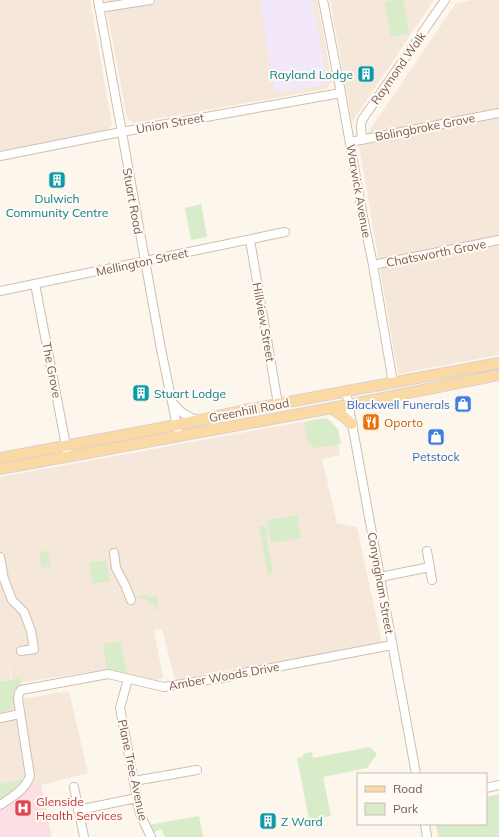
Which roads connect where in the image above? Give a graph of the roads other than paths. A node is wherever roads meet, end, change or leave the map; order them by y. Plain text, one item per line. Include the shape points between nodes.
1 (150, 0) edge
2 (323, 0) edge
3 (445, 0) edge
4 (98, 4) edge
5 (341, 93) junction
6 (499, 113) edge
7 (121, 132) junction
8 (362, 140) junction
9 (350, 142) junction
10 (1, 153) edge
11 (285, 232) dead end
12 (250, 240) junction
13 (499, 240) edge
14 (144, 262) junction
15 (373, 265) junction
16 (35, 284) junction
17 (0, 291) edge
18 (499, 363) edge
19 (499, 376) edge
20 (393, 383) junction
21 (346, 392) junction
22 (415, 392) junction
23 (172, 400) junction
24 (278, 404) junction
25 (348, 405) junction
26 (331, 408) junction
27 (198, 420) junction
28 (352, 424) junction
29 (176, 425) junction
30 (179, 436) junction
31 (66, 445) junction
32 (68, 456) junction
33 (0, 458) edge
34 (0, 469) edge
35 (427, 551) dead end
36 (114, 553) dead end
37 (0, 557) edge
38 (430, 567) junction
39 (380, 577) junction
40 (432, 580) dead end
41 (131, 600) dead end
42 (392, 645) junction
43 (21, 651) dead end
44 (128, 679) junction
45 (20, 714) junction
46 (0, 718) edge
47 (197, 770) dead end
48 (416, 773) edge
49 (134, 781) junction
50 (499, 785) edge
51 (74, 787) dead end
52 (487, 788) edge
53 (137, 798) junction
54 (0, 805) edge
55 (78, 810) junction
56 (425, 825) edge
57 (84, 837) edge
58 (150, 837) edge
59 (427, 837) edge

1 - 4 street
2 - 5 street, Warwick Avenue
3 - 8 street, Raymond Walk via 362,120
4 - 7 street, Stuart Road
5 - 7 street, Union Street
5 - 9 street, Warwick Avenue
6 - 8 street, Bolingbroke Grove
7 - 10 street, Union Street
7 - 14 street, Stuart Road
8 - 9 street, Bolingbroke Grove
9 - 15 street, Warwick Avenue
11 - 12 street, Mellington Street
12 - 14 street, Mellington Street
12 - 24 street, Hillview Street
13 - 15 street, Chatsworth Grove
14 - 16 street, Mellington Street
14 - 23 street, Stuart Road
15 - 20 street, Warwick Avenue
16 - 17 street, Mellington Street
16 - 31 street, The Grove
18 - 20 main road, Greenhill Road
19 - 22 main road, Greenhill Road
20 - 21 main road, Greenhill Road
20 - 22 main road
21 - 24 main road, Greenhill Road
21 - 25 street, Conyngham Street
22 - 25 main road, Greenhill Road
23 - 27 street, Stuart Road via 189,418
23 - 29 street, Stuart Road
24 - 27 main road, Greenhill Road
25 - 26 main road, Greenhill Road
25 - 28 street, Conyngham Street
26 - 28 main road
26 - 30 main road, Greenhill Road
27 - 29 main road, Greenhill Road
28 - 39 street, Conyngham Street
29 - 30 street, Stuart Road
29 - 31 main road, Greenhill Road
30 - 32 main road, Greenhill Road
31 - 32 street, The Grove
31 - 33 main road, Greenhill Road
32 - 34 main road, Greenhill Road
35 - 38 street
36 - 41 street via 116,568
37 - 43 street via 4,579 12,600 24,612 31,631 34,649
38 - 39 street
38 - 40 street
39 - 42 street, Conyngham Street
42 - 44 street, Amber Woods Drive via 180,685 164,687
42 - 48 street, Conyngham Street
44 - 45 street, Amber Woods Drive via 108,674 21,690 18,696
44 - 49 street, Plane Tree Avenue via 120,708
45 - 46 street
45 - 54 street, Amber Woods Drive via 29,781
47 - 49 street
49 - 53 street, Plane Tree Avenue
50 - 52 street
51 - 55 street
53 - 55 street
53 - 58 street, Plane Tree Avenue via 140,814
55 - 57 street
56 - 59 street

